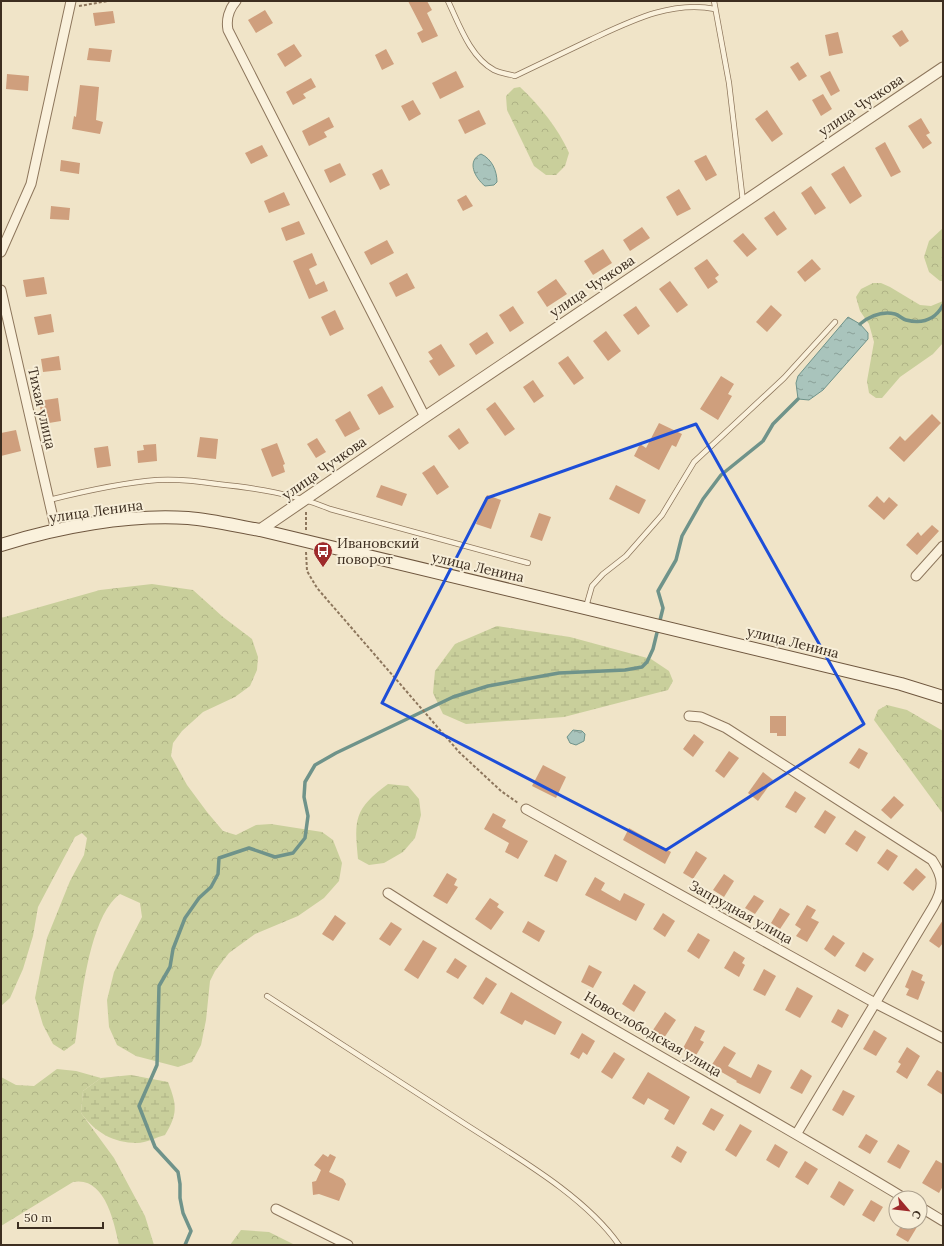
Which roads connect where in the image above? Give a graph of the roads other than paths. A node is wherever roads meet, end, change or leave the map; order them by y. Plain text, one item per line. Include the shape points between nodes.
1 (236, 1) edge
2 (448, 1) edge
3 (714, 1) edge
4 (71, 4) edge
5 (715, 9) junction
6 (943, 68) edge
7 (743, 202) junction
8 (1, 252) edge
9 (2, 295) edge
10 (835, 322) dead end
11 (425, 417) junction
12 (306, 499) junction
13 (49, 500) junction
14 (260, 530) junction
15 (56, 531) junction
16 (1, 545) edge
17 (943, 546) edge
18 (528, 563) dead end
19 (916, 576) dead end
20 (586, 608) junction
21 (943, 697) edge
22 (690, 716) dead end
23 (526, 809) road end
24 (388, 893) dead end
25 (267, 996) dead end
26 (875, 1003) junction
27 (943, 1038) edge
28 (797, 1133) junction
29 (891, 1190) edge
30 (276, 1209) dead end
31 (928, 1213) edge
32 (943, 1221) edge
33 (348, 1245) edge
34 (619, 1245) edge

1 - 11 street via 231,6 226,23 228,30
2 - 5 lane via 462,31 481,60 494,70 515,76 644,14 677,6 700,5
3 - 5 lane
4 - 8 street via 31,184
5 - 7 lane via 729,83
6 - 7 street, улица Чучкова
7 - 11 street, улица Чучкова
9 - 13 street, Тихая улица
10 - 20 lane via 784,378 694,462 662,515 626,556 602,574 592,586
11 - 12 street, улица Чучкова
12 - 13 lane via 256,488 158,480 91,490
12 - 14 street, улица Чучкова
12 - 18 lane via 330,509
13 - 15 street, Тихая улица
14 - 15 main road, улица Ленина via 188,518 152,518 114,521
14 - 20 main road, улица Ленина
15 - 16 main road, улица Ленина
17 - 19 street
20 - 21 main road, улица Ленина via 901,684
22 - 26 street via 701,717 726,728 932,860 939,870 943,884 940,897
23 - 26 street, Запрудная улица
24 - 28 street, Новослободская улица via 470,946
25 - 34 lane via 569,1194 607,1227
26 - 27 street, Запрудная улица
26 - 28 street
28 - 29 street, Новослободская улица
30 - 33 street
31 - 32 street

